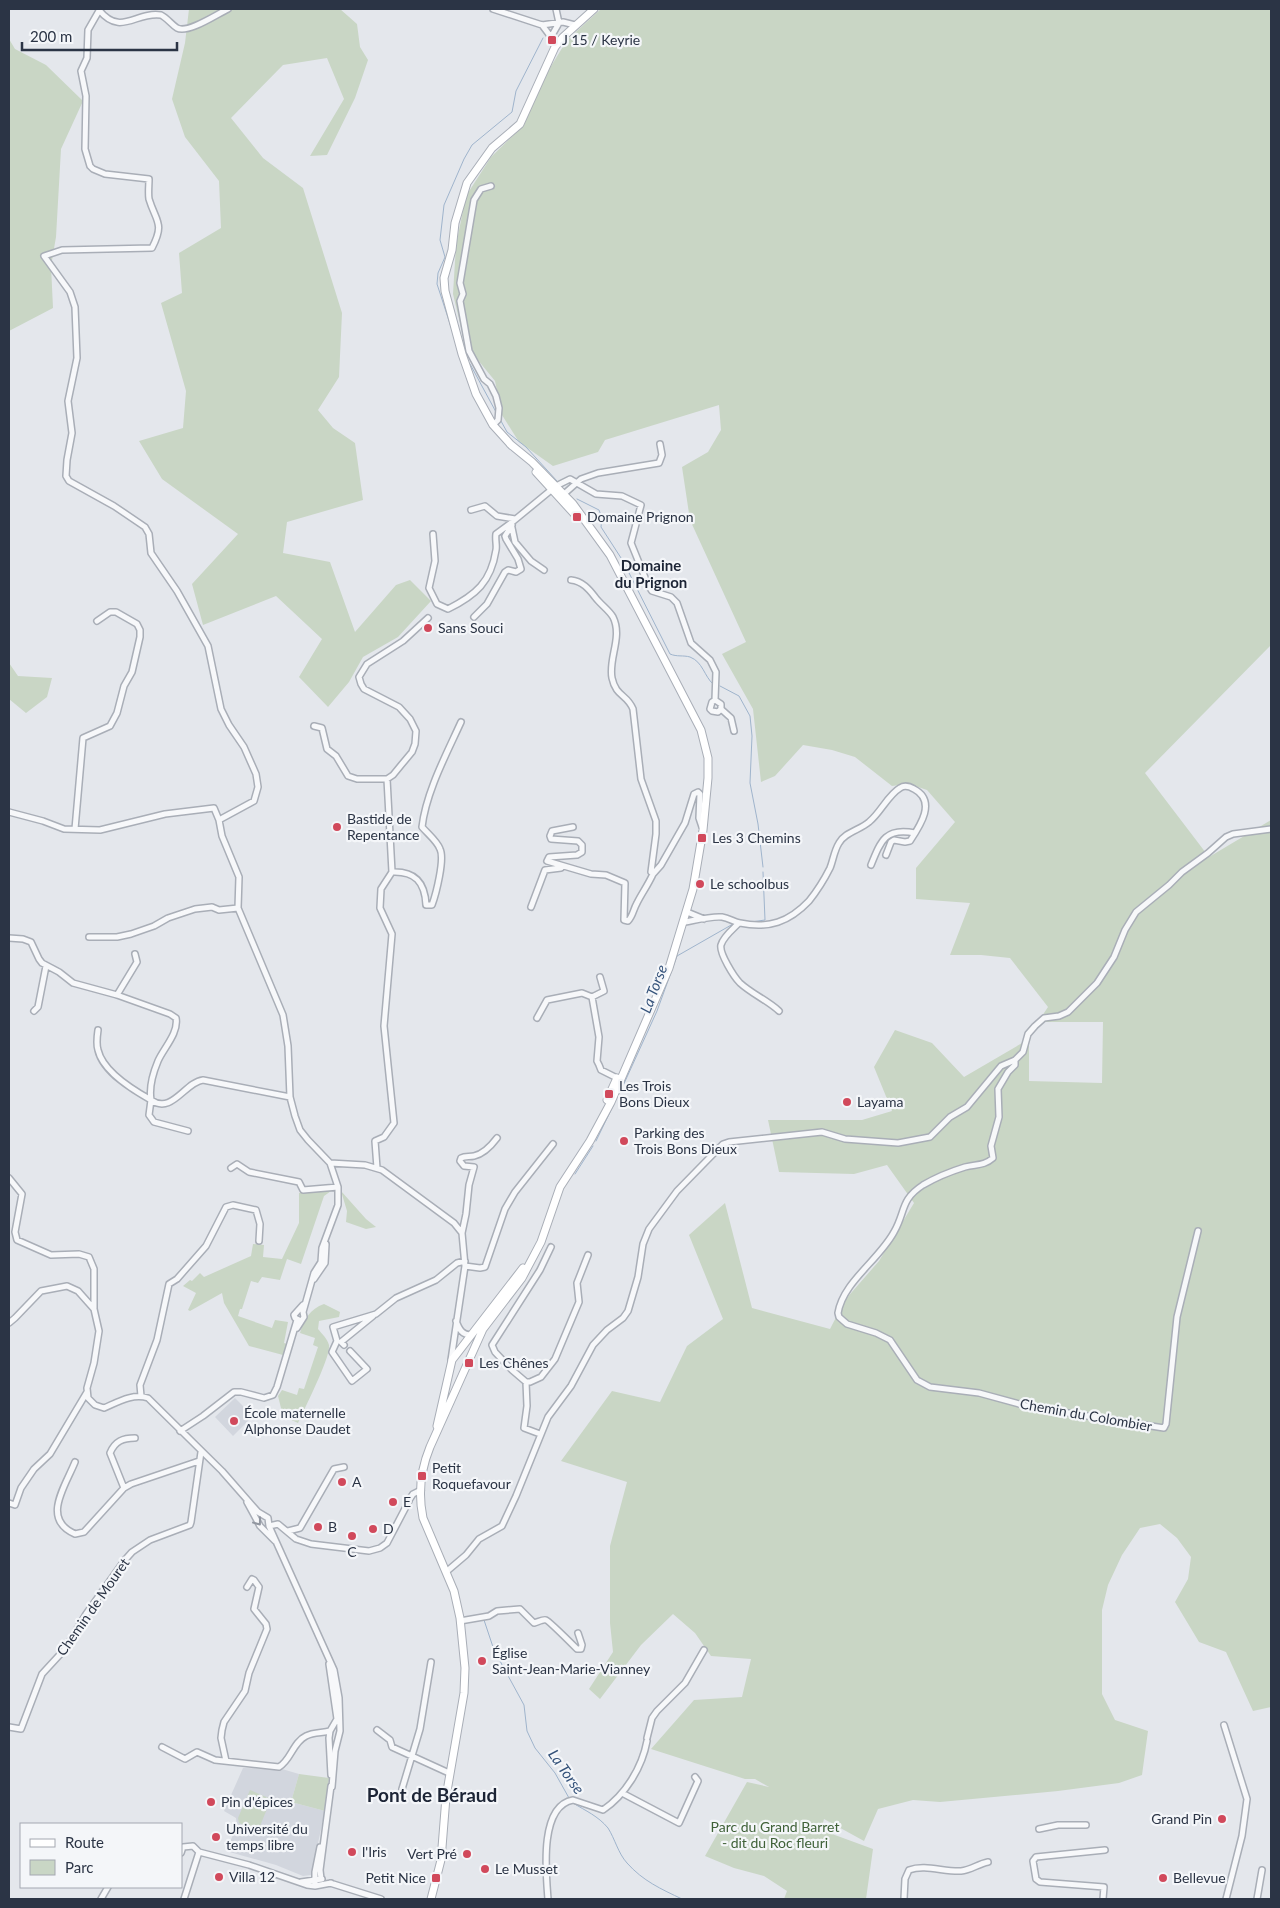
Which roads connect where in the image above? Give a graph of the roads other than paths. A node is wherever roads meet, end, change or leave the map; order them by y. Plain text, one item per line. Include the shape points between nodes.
1 (228, 9) edge
2 (493, 9) edge
3 (556, 9) edge
4 (594, 9) edge
5 (99, 10) edge
6 (559, 23) junction
7 (542, 25) junction
8 (575, 26) junction
9 (550, 36) junction
10 (555, 47) junction
11 (491, 186) dead end
12 (466, 352) junction
13 (493, 425) junction
14 (660, 444) dead end
15 (578, 483) junction
16 (556, 486) junction
17 (565, 492) junction
18 (471, 510) dead end
19 (513, 522) junction
20 (433, 534) dead end
21 (598, 538) junction
22 (544, 570) dead end
23 (571, 580) dead end
24 (474, 617) dead end
25 (428, 618) dead end
26 (97, 621) dead end
27 (715, 700) junction
28 (721, 709) junction
29 (461, 722) dead end
30 (314, 726) dead end
31 (734, 730) dead end
32 (386, 779) junction
33 (9, 812) edge
34 (220, 820) junction
35 (573, 826) dead end
36 (75, 829) junction
37 (1271, 829) edge
38 (703, 830) junction
39 (915, 833) junction
40 (886, 855) dead end
41 (871, 864) dead end
42 (564, 867) junction
43 (392, 872) junction
44 (653, 874) junction
45 (531, 907) dead end
46 (238, 908) junction
47 (687, 912) junction
48 (704, 919) junction
49 (685, 921) junction
50 (738, 923) junction
51 (89, 937) dead end
52 (9, 938) edge
53 (135, 954) dead end
54 (46, 966) junction
55 (600, 977) dead end
56 (117, 995) junction
57 (592, 997) junction
58 (34, 1011) dead end
59 (779, 1011) dead end
60 (537, 1018) dead end
61 (98, 1030) dead end
62 (632, 1054) junction
63 (1015, 1060) junction
64 (617, 1078) junction
65 (290, 1097) junction
66 (151, 1100) junction
67 (597, 1129) junction
68 (188, 1131) dead end
69 (497, 1138) dead end
70 (553, 1144) dead end
71 (330, 1164) junction
72 (337, 1164) junction
73 (231, 1168) dead end
74 (378, 1168) junction
75 (335, 1176) junction
76 (9, 1178) edge
77 (338, 1186) junction
78 (1198, 1231) dead end
79 (462, 1233) junction
80 (259, 1240) dead end
81 (551, 1247) dead end
82 (588, 1254) dead end
83 (465, 1264) junction
84 (511, 1288) junction
85 (523, 1296) junction
86 (94, 1309) junction
87 (301, 1311) junction
88 (376, 1314) junction
89 (299, 1320) junction
90 (9, 1323) edge
91 (455, 1324) junction
92 (471, 1335) junction
93 (465, 1342) junction
94 (344, 1345) dead end
95 (460, 1349) junction
96 (350, 1351) dead end
97 (472, 1356) junction
98 (450, 1366) junction
99 (526, 1382) junction
100 (87, 1392) junction
101 (443, 1395) junction
102 (140, 1396) junction
103 (453, 1399) junction
104 (180, 1431) junction
105 (540, 1434) junction
106 (435, 1436) junction
107 (135, 1438) dead end
108 (201, 1452) junction
109 (210, 1460) junction
110 (199, 1461) junction
111 (75, 1462) dead end
112 (344, 1467) dead end
113 (199, 1472) junction
114 (124, 1488) junction
115 (421, 1490) junction
116 (244, 1497) junction
117 (9, 1503) edge
118 (269, 1526) junction
119 (288, 1531) junction
120 (278, 1544) junction
121 (446, 1572) junction
122 (247, 1587) dead end
123 (460, 1621) junction
124 (578, 1633) dead end
125 (704, 1650) dead end
126 (431, 1662) dead end
127 (1224, 1726) dead end
128 (9, 1727) edge
129 (334, 1729) junction
130 (377, 1730) dead end
131 (315, 1733) junction
132 (329, 1740) junction
133 (337, 1745) junction
134 (162, 1747) dead end
135 (411, 1757) junction
136 (226, 1761) junction
137 (450, 1773) junction
138 (695, 1777) dead end
139 (332, 1787) junction
140 (402, 1789) dead end
141 (622, 1793) junction
142 (328, 1820) junction
143 (1086, 1825) dead end
144 (1039, 1829) dead end
145 (1105, 1850) dead end
146 (182, 1851) edge
147 (199, 1852) junction
148 (988, 1862) dead end
149 (1262, 1870) dead end
150 (321, 1879) junction
151 (314, 1880) junction
152 (435, 1881) junction
153 (299, 1882) junction
154 (331, 1883) junction
155 (315, 1886) junction
156 (107, 1888) edge
157 (101, 1899) edge
158 (184, 1899) edge
159 (381, 1899) edge
160 (426, 1899) edge
161 (431, 1899) edge
162 (548, 1899) edge
163 (904, 1899) edge
164 (1103, 1899) edge
165 (1226, 1899) edge
166 (1256, 1899) edge

1 - 5 street via 201,24 182,29 176,28 162,15 116,23 104,17
2 - 7 street
3 - 6 street
4 - 8 main road
5 - 34 street via 88,30 88,58 81,71 86,96 85,149 93,169 105,174 149,179 149,199 158,220 158,236 152,248 62,250 44,256 70,292 75,307 77,358 68,401 72,433 66,476 69,481 145,527 151,553 208,646 221,708 244,747 258,787 254,801
6 - 7 street
6 - 8 street
6 - 9 street
7 - 9 street
8 - 10 main road
9 - 10 street
10 - 12 main road via 520,124 492,148 472,174 463,193 444,284
11 - 12 street via 481,189 474,200 460,283
12 - 13 main road via 476,394
12 - 13 street via 496,396 498,420
13 - 16 main road
14 - 15 street via 662,455 659,463 598,474
15 - 16 street via 570,479
15 - 17 street
15 - 27 street via 596,494 622,496 641,505 631,542 648,586 652,591 672,597 692,643 710,660 716,672
16 - 17 main road
16 - 19 street
16 - 21 main road
17 - 21 main road
18 - 19 street via 485,506 497,516
19 - 20 street via 496,534 492,565 482,586 448,609 437,604 429,588 435,562
19 - 22 street via 516,542 531,561
19 - 24 street via 505,536 521,569 505,572 487,604
21 - 38 main road via 621,574 701,730 708,758
23 - 44 street via 577,580 588,589 613,616 616,626 611,675 615,689 632,709 641,779 656,821
25 - 32 street via 403,641 366,664 360,677 364,689 399,707 416,731 412,752
26 - 36 street via 110,612 116,612 137,624 140,637 132,672 110,726 83,738
27 - 28 street via 722,704
27 - 28 street via 710,709 715,712
28 - 31 street via 730,718
29 - 43 street via 433,786 422,827 440,849 442,857 432,905 426,905 421,883 414,876
30 - 32 street via 322,728 327,749 336,756 348,776
32 - 43 street
33 - 36 street via 64,829
34 - 36 street via 214,808 165,814 100,830
34 - 46 street via 222,836 240,877
35 - 42 street via 556,829 550,834 551,838 575,840 582,845 582,852 577,855 548,858 550,863
37 - 63 street via 1226,837 1136,912 1097,984 1068,1012 1044,1018 1028,1034 1023,1052
38 - 44 street via 698,792 694,794 685,823
38 - 47 main road
39 - 40 street via 910,841 891,842
39 - 41 street via 892,832 883,839
39 - 50 street via 926,815 926,804 914,788 901,786 869,822 838,843 830,868 808,902 778,924
42 - 44 street via 606,875 625,883 624,920 628,921
42 - 45 street via 545,870
43 - 74 street via 381,889 380,908 392,934 384,1026 394,1123 384,1137 375,1141
46 - 51 street via 196,909 131,934
46 - 65 street via 282,1015 288,1046
47 - 48 street
47 - 49 main road
48 - 49 street
48 - 50 street via 721,917
49 - 62 main road via 666,976
50 - 59 street via 720,946 722,956 740,982
52 - 54 street via 31,942 38,959
53 - 56 street via 137,962
54 - 56 street via 73,983
54 - 58 street via 38,1007
55 - 57 street via 604,991
56 - 66 street via 176,1018 176,1026 153,1076
57 - 60 street via 582,993 547,1000
57 - 64 street via 599,1037 599,1065 601,1070
61 - 66 street via 98,1050 110,1069 129,1087
62 - 64 main road
62 - 67 main road
63 - 78 street, Chemin du Colombier via 1015,1065 998,1088 999,1118 992,1142 993,1158 984,1164 966,1167 930,1181 905,1202 893,1234 843,1296 838,1313 847,1324 892,1342 917,1380 930,1387 979,1393 1030,1407 1164,1428 1177,1317
63 - 105 street via 1001,1066 967,1107 950,1117 930,1137 898,1143 845,1139 822,1132 723,1144 677,1191 649,1229 642,1244 638,1277 628,1311 593,1345
64 - 67 main road
65 - 66 street via 203,1080 167,1103
65 - 71 street via 300,1130
66 - 68 street via 149,1115 154,1122
67 - 84 main road via 560,1187 531,1261
69 - 79 street via 491,1147 474,1156 461,1158 464,1166 474,1167
70 - 83 street via 508,1203 485,1267
71 - 72 street
71 - 75 street
72 - 74 street
72 - 75 street
73 - 77 street via 237,1164 249,1172 299,1182 303,1190
74 - 79 street via 454,1223
75 - 77 street
76 - 86 street via 22,1194 15,1232 17,1240 51,1256 89,1256 94,1269
77 - 87 street via 338,1205 326,1238 325,1263 311,1283
79 - 83 street
80 - 102 street via 260,1224 256,1210 233,1205 226,1207 206,1246 169,1284 157,1340 140,1385
81 - 85 street
82 - 99 street via 577,1283 579,1302 555,1359 541,1377
83 - 88 street via 458,1263 436,1280 396,1298
83 - 91 street
84 - 85 street
84 - 92 main road
84 - 97 main road via 483,1328
85 - 99 street via 492,1346
86 - 90 street via 78,1291 67,1286 54,1288 41,1291
86 - 100 street via 98,1338
87 - 89 street via 304,1317
87 - 89 street via 294,1315
88 - 94 street via 341,1342
88 - 96 street via 333,1327 337,1341 332,1352 352,1381 367,1369
89 - 104 street via 273,1395 264,1398 234,1392
91 - 92 street via 465,1335
91 - 93 street
91 - 98 street
92 - 93 main road
93 - 95 main road
93 - 97 main road
95 - 97 main road
95 - 98 main road
97 - 103 main road
98 - 101 main road
99 - 105 street via 524,1428
100 - 102 street via 95,1405 104,1408
100 - 117 street via 50,1454 21,1488 15,1506
101 - 103 main road via 448,1400
101 - 106 main road
102 - 104 street via 152,1402
103 - 106 main road
104 - 108 street
105 - 121 street via 502,1526 479,1539
106 - 115 main road via 424,1464
107 - 114 street via 120,1440 110,1454
108 - 109 street
108 - 110 street
109 - 113 street
109 - 116 street
110 - 113 street
110 - 114 street
111 - 114 street via 56,1512 59,1522 70,1532 84,1532
112 - 119 street via 334,1469 300,1528
113 - 128 street, Chemin de Mouret via 190,1525 150,1540 124,1560 65,1648 42,1674 21,1729
115 - 119 street via 413,1494 387,1543 380,1548 369,1551 311,1544
115 - 121 main road via 423,1518
116 - 118 street via 268,1518
116 -> 120 street via 260,1526
118 - 119 street via 278,1524
118 - 120 street
120 - 129 street via 334,1670 340,1717
121 - 123 main road
122 - 136 street via 252,1579 258,1586 254,1608 267,1629 245,1691 224,1722 221,1738
123 - 124 street via 497,1611 520,1609 534,1623 544,1619 549,1621 577,1649 581,1649
123 - 137 main road via 465,1680
125 - 141 street via 685,1683 656,1711 640,1762
126 - 135 street via 422,1723
127 - 165 street via 1247,1799 1242,1836
129 - 131 street
129 - 132 street
129 - 133 street via 340,1738
130 - 135 street via 390,1740 392,1747
131 - 132 street
131 - 136 street via 302,1738 279,1767
132 - 133 street
132 - 139 street
133 - 139 street
134 - 136 street via 185,1759 196,1752
135 - 137 street
135 - 140 street
137 - 152 main road via 441,1860
138 - 141 street via 698,1781 679,1823
139 - 142 street
141 - 162 street via 603,1810 570,1800 556,1810 547,1848
142 - 150 street
142 - 151 street
143 - 144 street
145 - 164 street via 1036,1857 1033,1861 1036,1879 1040,1882 1104,1887
146 - 147 street via 184,1847 193,1846
147 - 153 street
147 - 158 street
148 - 163 street via 962,1871 916,1867 909,1870
149 - 166 street
150 - 151 street
150 - 154 street
150 - 155 street
151 - 153 street
151 - 155 street
152 - 160 main road
152 - 161 main road
153 - 155 street
154 - 155 street
154 - 159 street
156 - 157 street

